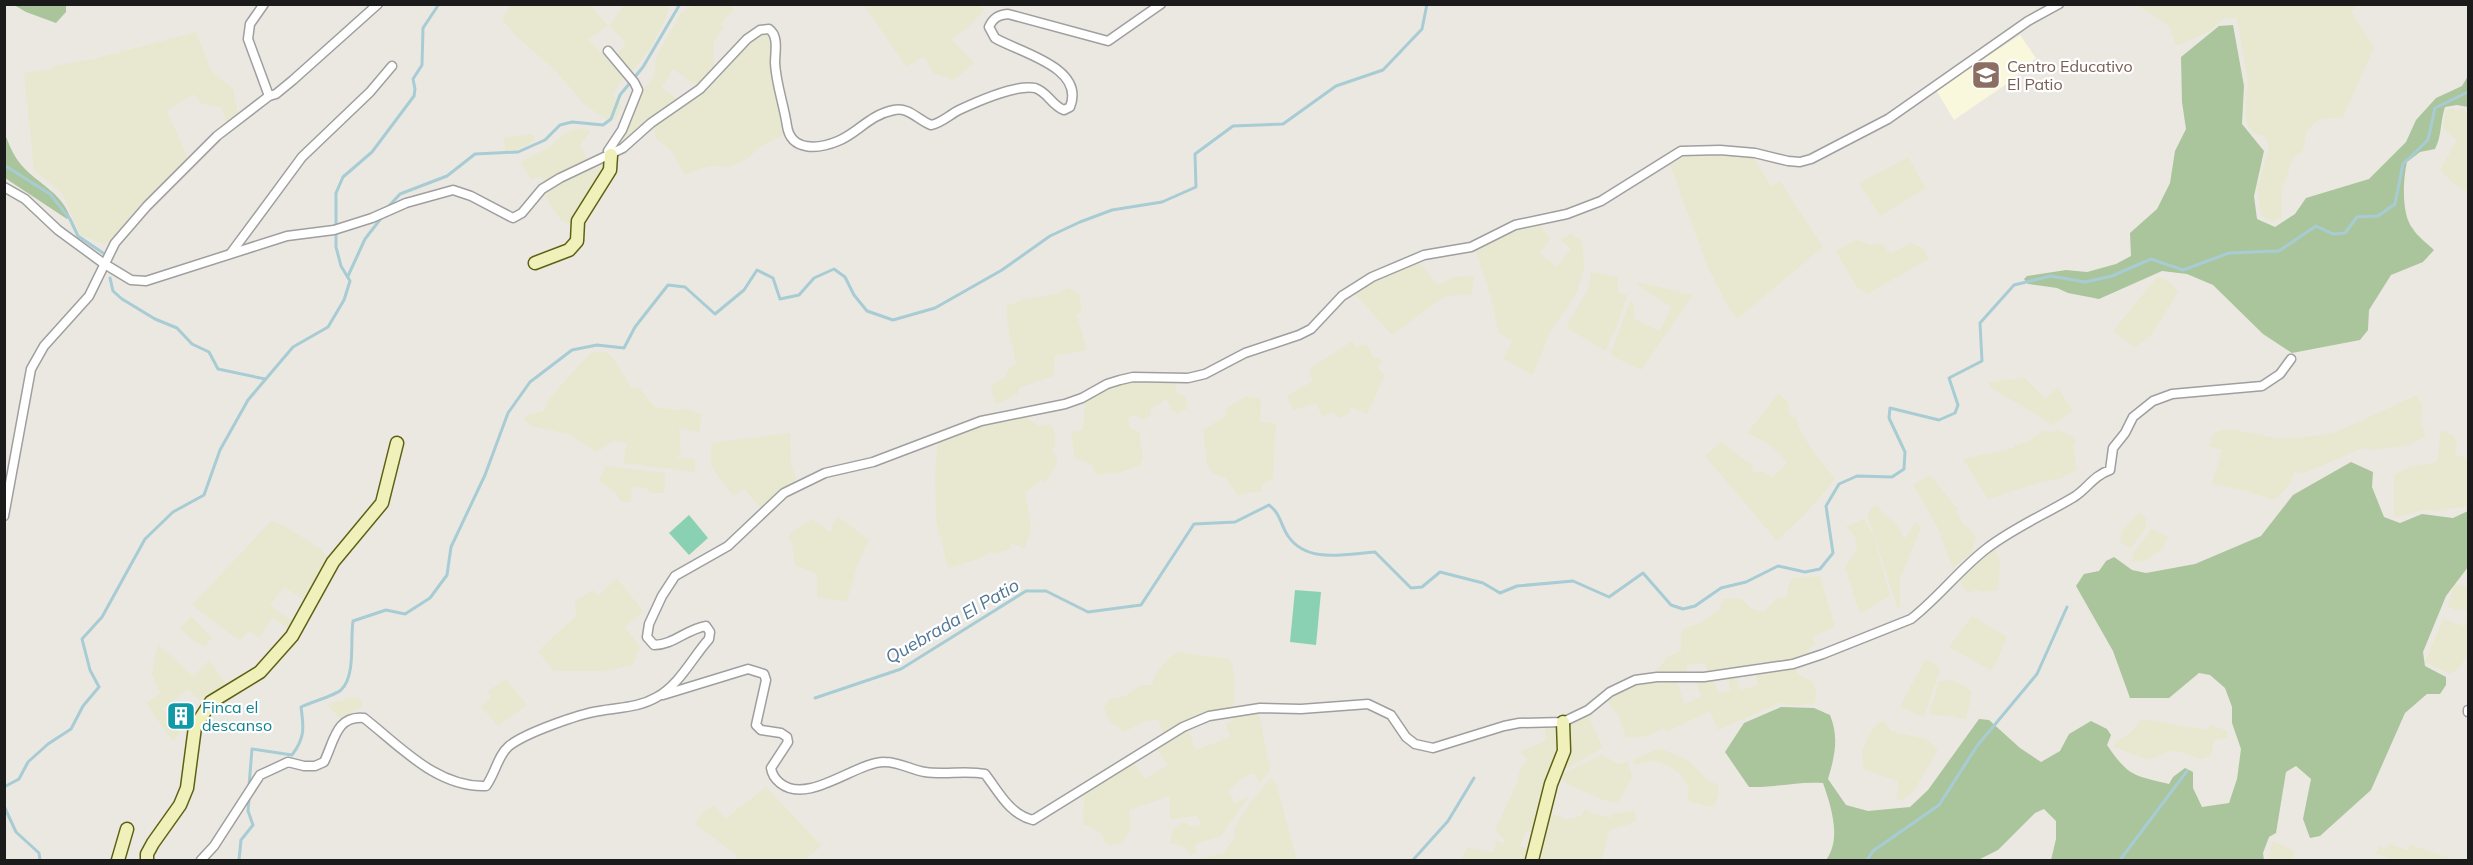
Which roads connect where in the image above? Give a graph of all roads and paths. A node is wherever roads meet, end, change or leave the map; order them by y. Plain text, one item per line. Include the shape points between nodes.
1 (264, 4) edge
2 (378, 4) edge
3 (1161, 4) edge
4 (2059, 4) edge
5 (608, 51) dead end
6 (392, 66) dead end
7 (268, 96) junction
8 (611, 155) junction
9 (4, 187) edge
10 (231, 253) junction
11 (103, 263) junction
12 (535, 263) dead end
13 (2292, 359) dead end
14 (397, 443) dead end
15 (4, 516) edge
16 (659, 696) junction
17 (1563, 722) junction
18 (127, 829) dead end
19 (118, 861) edge
20 (147, 861) edge
21 (201, 861) edge
22 (1532, 861) edge

1 - 7 street via 250,24 248,39
2 - 7 street via 293,80
3 - 8 street via 1108,41 1008,14 992,20 989,27 995,38 1044,59 1065,78 1072,100 1064,110 1043,91 1027,87 930,125 904,110 894,110 822,146 799,146 790,137 776,71 774,37 769,29 760,30 740,45 700,89
4 - 16 street via 2028,21 1888,119 1811,159 1800,162 1738,151 1681,151 1601,201 1567,214 1515,225 1471,247 1405,261 1342,296 1305,332 1245,353 1205,374 1188,378 1133,377 1113,382 1065,404 960,428 800,484 784,493 728,546 675,576 649,624 647,637 654,645 662,645 693,628 706,626 710,633 679,678
5 - 8 street via 638,90 622,130 608,151
6 - 10 street via 302,157
7 - 11 street via 217,136 147,206
8 - 10 street via 542,189 513,218 453,190 335,230 287,236
8 - 12 street via 610,170 578,221 577,241 569,250
9 - 11 street via 25,199 58,230
10 - 11 street via 146,282 131,280
11 - 15 street via 89,296 44,346 31,369
13 - 17 street via 2280,374 2262,386 2172,394 2148,405 2133,417 2126,434 2113,448 2110,470 2098,474 2077,495 2004,536 1953,577 1911,619 1793,664 1696,678 1635,680
14 - 20 street via 382,503 333,562 292,636 260,672 211,702 195,726 187,788 153,843
16 - 17 street via 748,669 759,671 766,680 756,725 761,730 787,736 788,742 771,768 784,786 798,789 818,785 884,762 928,772 976,772 986,774 1015,812 1033,820 1183,727 1209,717 1260,708 1368,704 1392,715 1415,744 1432,748 1519,723
16 - 21 street via 640,706 599,711 525,736 508,747 486,786 460,785 449,780 404,752 364,718 356,717 344,722 336,732 324,762 315,766 288,762 261,775
17 - 22 street via 1564,751 1551,784
18 - 19 street

